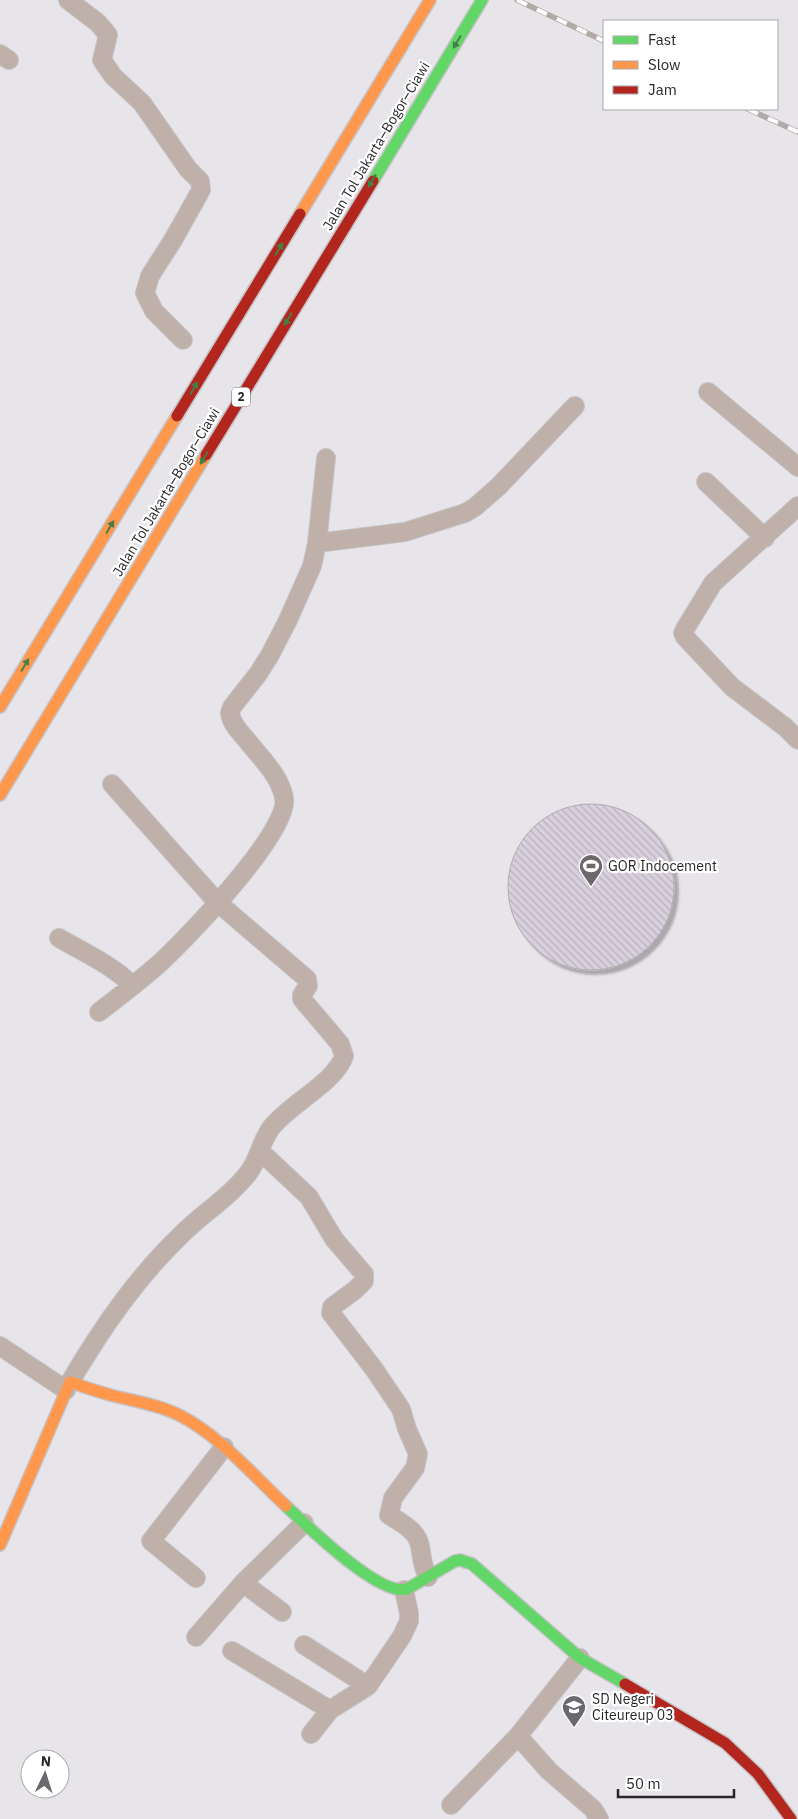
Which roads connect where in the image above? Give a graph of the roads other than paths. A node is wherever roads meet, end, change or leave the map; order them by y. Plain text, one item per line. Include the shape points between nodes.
1 (68, 0) edge
2 (430, 0) edge
3 (482, 0) edge
4 (183, 340) dead end
5 (708, 392) dead end
6 (576, 406) dead end
7 (326, 458) dead end
8 (798, 467) edge
9 (706, 482) dead end
10 (798, 506) edge
11 (764, 538) junction
12 (317, 542) junction
13 (0, 707) edge
14 (798, 740) edge
15 (112, 784) dead end
16 (0, 795) edge
17 (217, 902) junction
18 (59, 938) dead end
19 (133, 986) junction
20 (99, 1012) dead end
21 (260, 1151) junction
22 (0, 1346) edge
23 (68, 1386) junction
24 (224, 1447) junction
25 (304, 1523) junction
26 (0, 1545) edge
27 (428, 1577) junction
28 (196, 1578) dead end
29 (242, 1584) junction
30 (404, 1590) junction
31 (282, 1612) dead end
32 (196, 1638) dead end
33 (304, 1645) dead end
34 (232, 1651) dead end
35 (580, 1658) junction
36 (368, 1686) junction
37 (330, 1710) junction
38 (311, 1734) dead end
39 (518, 1736) junction
40 (451, 1805) dead end
41 (599, 1819) edge
42 (791, 1819) edge

1 - 4 street via 108,35 102,60 113,76 142,104 200,181 196,199 150,276 145,293 154,311
13 -> 2 main road
3 -> 16 main road, Jalan Tol Jakarta–Bogor–Ciawi / 2
5 - 8 street
6 - 12 street via 499,486 465,513 405,532
7 - 12 street
9 - 11 street
10 - 11 street
11 - 14 street via 713,583 684,636 732,687
12 - 17 street via 312,566 288,620 258,674 230,713 237,729 273,773 285,802 282,815 262,848
15 - 17 street
17 - 19 street via 203,921
17 - 21 street via 307,979 308,986 302,999 344,1053 334,1072 287,1110 271,1128
18 - 19 street via 109,966
19 - 20 street
21 - 23 street via 243,1180 181,1234 131,1289 98,1334
21 - 27 street via 309,1197 334,1239 364,1274 364,1280 332,1307 331,1313 402,1409 418,1454 415,1468 393,1498 389,1515 410,1528 420,1544 420,1556
22 - 23 street
23 - 24 main road via 178,1414
23 - 26 main road
24 - 25 main road
24 - 28 street via 151,1541
25 - 29 street
25 - 30 main road via 370,1578 392,1589
27 - 30 main road
27 - 35 main road via 460,1560 472,1564
29 - 31 street
29 - 32 street
30 - 36 street via 409,1613 407,1628
33 - 36 street
34 - 37 street
35 - 39 street
35 - 42 main road via 725,1743 758,1774
36 - 37 street
37 - 38 street
39 - 40 street
39 - 41 street via 549,1772 593,1809

